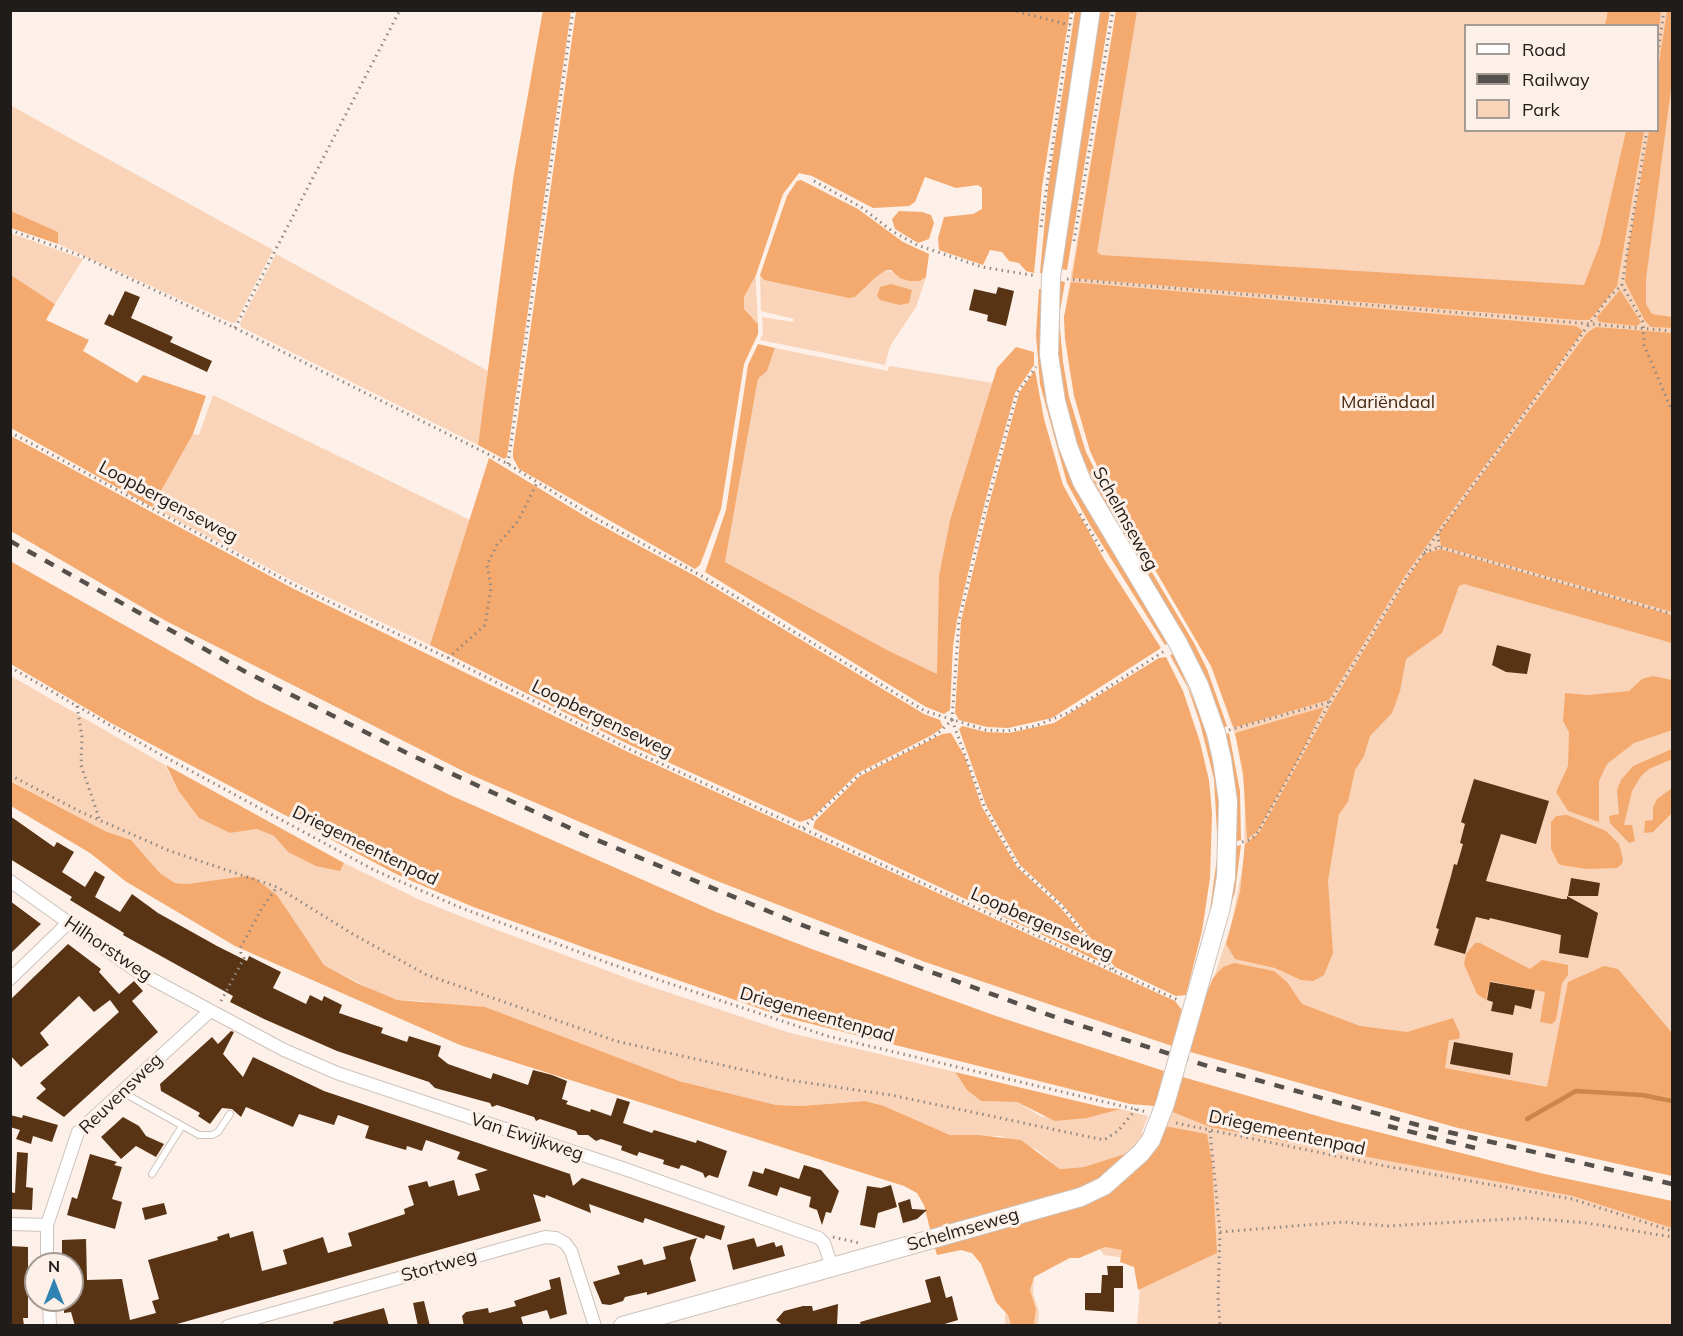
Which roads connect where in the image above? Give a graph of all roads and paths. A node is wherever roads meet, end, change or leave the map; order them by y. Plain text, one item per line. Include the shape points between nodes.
1 (400, 10) edge
2 (573, 10) edge
3 (1091, 10) edge
4 (1113, 10) edge
5 (1664, 10) edge
6 (1010, 11) edge
7 (1070, 26) dead end
8 (1659, 46) edge
9 (1647, 132) edge
10 (814, 181) dead end
11 (10, 230) edge
12 (1074, 245) dead end
13 (1070, 268) dead end
14 (1059, 278) junction
15 (1622, 285) junction
16 (1066, 289) dead end
17 (1590, 325) junction
18 (235, 328) junction
19 (1644, 328) junction
20 (1672, 331) edge
21 (1036, 367) dead end
22 (1672, 411) edge
23 (10, 432) edge
24 (508, 464) junction
25 (537, 483) junction
26 (1437, 532) junction
27 (1439, 547) junction
28 (1423, 553) junction
29 (1672, 614) edge
30 (1178, 643) junction
31 (448, 658) junction
32 (10, 667) edge
33 (1330, 702) junction
34 (77, 706) junction
35 (1227, 718) dead end
36 (952, 720) junction
37 (1224, 731) junction
38 (1234, 738) dead end
39 (10, 775) edge
40 (99, 820) junction
41 (803, 828) junction
42 (1244, 831) dead end
43 (1238, 846) junction
44 (10, 881) edge
45 (277, 887) junction
46 (68, 923) junction
47 (1116, 972) junction
48 (10, 979) edge
49 (212, 1012) junction
50 (1192, 1012) junction
51 (122, 1092) junction
52 (1136, 1109) junction
53 (1162, 1111) junction
54 (230, 1114) dead end
55 (182, 1126) junction
56 (1210, 1131) junction
57 (152, 1174) dead end
58 (10, 1224) edge
59 (46, 1225) junction
60 (1220, 1232) junction
61 (1672, 1232) edge
62 (1672, 1238) edge
63 (820, 1239) junction
64 (47, 1252) edge
65 (881, 1253) junction
66 (832, 1267) junction
67 (228, 1326) edge
68 (595, 1326) edge
69 (623, 1326) edge
70 (1220, 1326) edge

1 - 18 path
2 - 24 path
3 - 14 main road, Schelmseweg
4 - 12 path
5 - 8 path
6 - 7 path
9 - 15 path
10 - 14 path via 861,207 905,239 942,255 982,267
11 - 18 path via 84,257
13 - 14 path
14 - 16 path
14 - 17 path
14 - 30 main road, Schelmseweg via 1049,355 1068,446 1082,482
15 - 17 path
15 - 19 path
17 - 19 path
17 - 26 path
18 - 24 path
19 - 20 path
19 - 22 path via 1644,345
21 - 36 path via 1017,393 984,513 959,620
23 - 31 path, Loopbergenseweg via 294,585
24 - 25 path
25 - 31 path via 518,521 497,545 487,565 491,588 485,625
25 - 36 path via 700,575 925,711
26 - 27 path
26 - 28 path
27 - 28 path
27 - 29 path
28 - 33 path
30 - 36 path via 1054,720 1008,730 986,730
30 - 37 main road, Schelmseweg
31 - 41 path, Loopbergenseweg
32 - 34 path, Driegemeentenpad
33 - 37 path
33 - 43 path via 1258,832
34 - 40 path via 81,765
34 - 52 path, Driegemeentenpad via 374,870 459,907 611,964 828,1036
35 - 37 path
36 - 41 path via 933,737 860,774
36 - 47 path via 984,806 1018,866 1061,905
37 - 38 path
37 - 43 main road, Schelmseweg via 1227,790
39 - 40 path
40 - 45 path via 170,851
41 - 47 path, Loopbergenseweg
42 - 43 path
43 - 50 main road, Schelmseweg
44 - 46 street, Hilhorstweg
45 - 49 path via 241,947 244,958
45 - 52 path via 364,942 426,975 616,1041 788,1080 891,1095 1104,1140 1119,1131
46 - 48 street
46 - 49 street, Hilhorstweg via 135,970
47 - 50 path, Loopbergenseweg
49 - 51 street, Reuvensweg
49 - 63 street, Van Ewijkweg via 337,1073
50 - 53 main road, Schelmseweg, bridge
51 - 55 lane
51 - 59 street, Reuvensweg via 78,1132
52 - 53 path, Driegemeentenpad
53 - 56 path, Driegemeentenpad
53 - 65 main road, Schelmseweg via 1150,1140 1104,1186 1081,1197
54 - 55 lane via 212,1135 199,1135
55 - 57 lane
56 - 60 path
56 - 61 path, Driegemeentenpad via 1385,1167 1572,1199
58 - 59 street
59 - 64 street, Reuvensweg
60 - 62 path via 1344,1222 1387,1226 1527,1218 1587,1223
60 - 70 path
63 - 65 path via 837,1236
63 - 66 street
65 - 66 main road, Schelmseweg
66 - 69 main road, Schelmseweg
67 - 68 street, Stortweg via 545,1237 556,1238 571,1251

